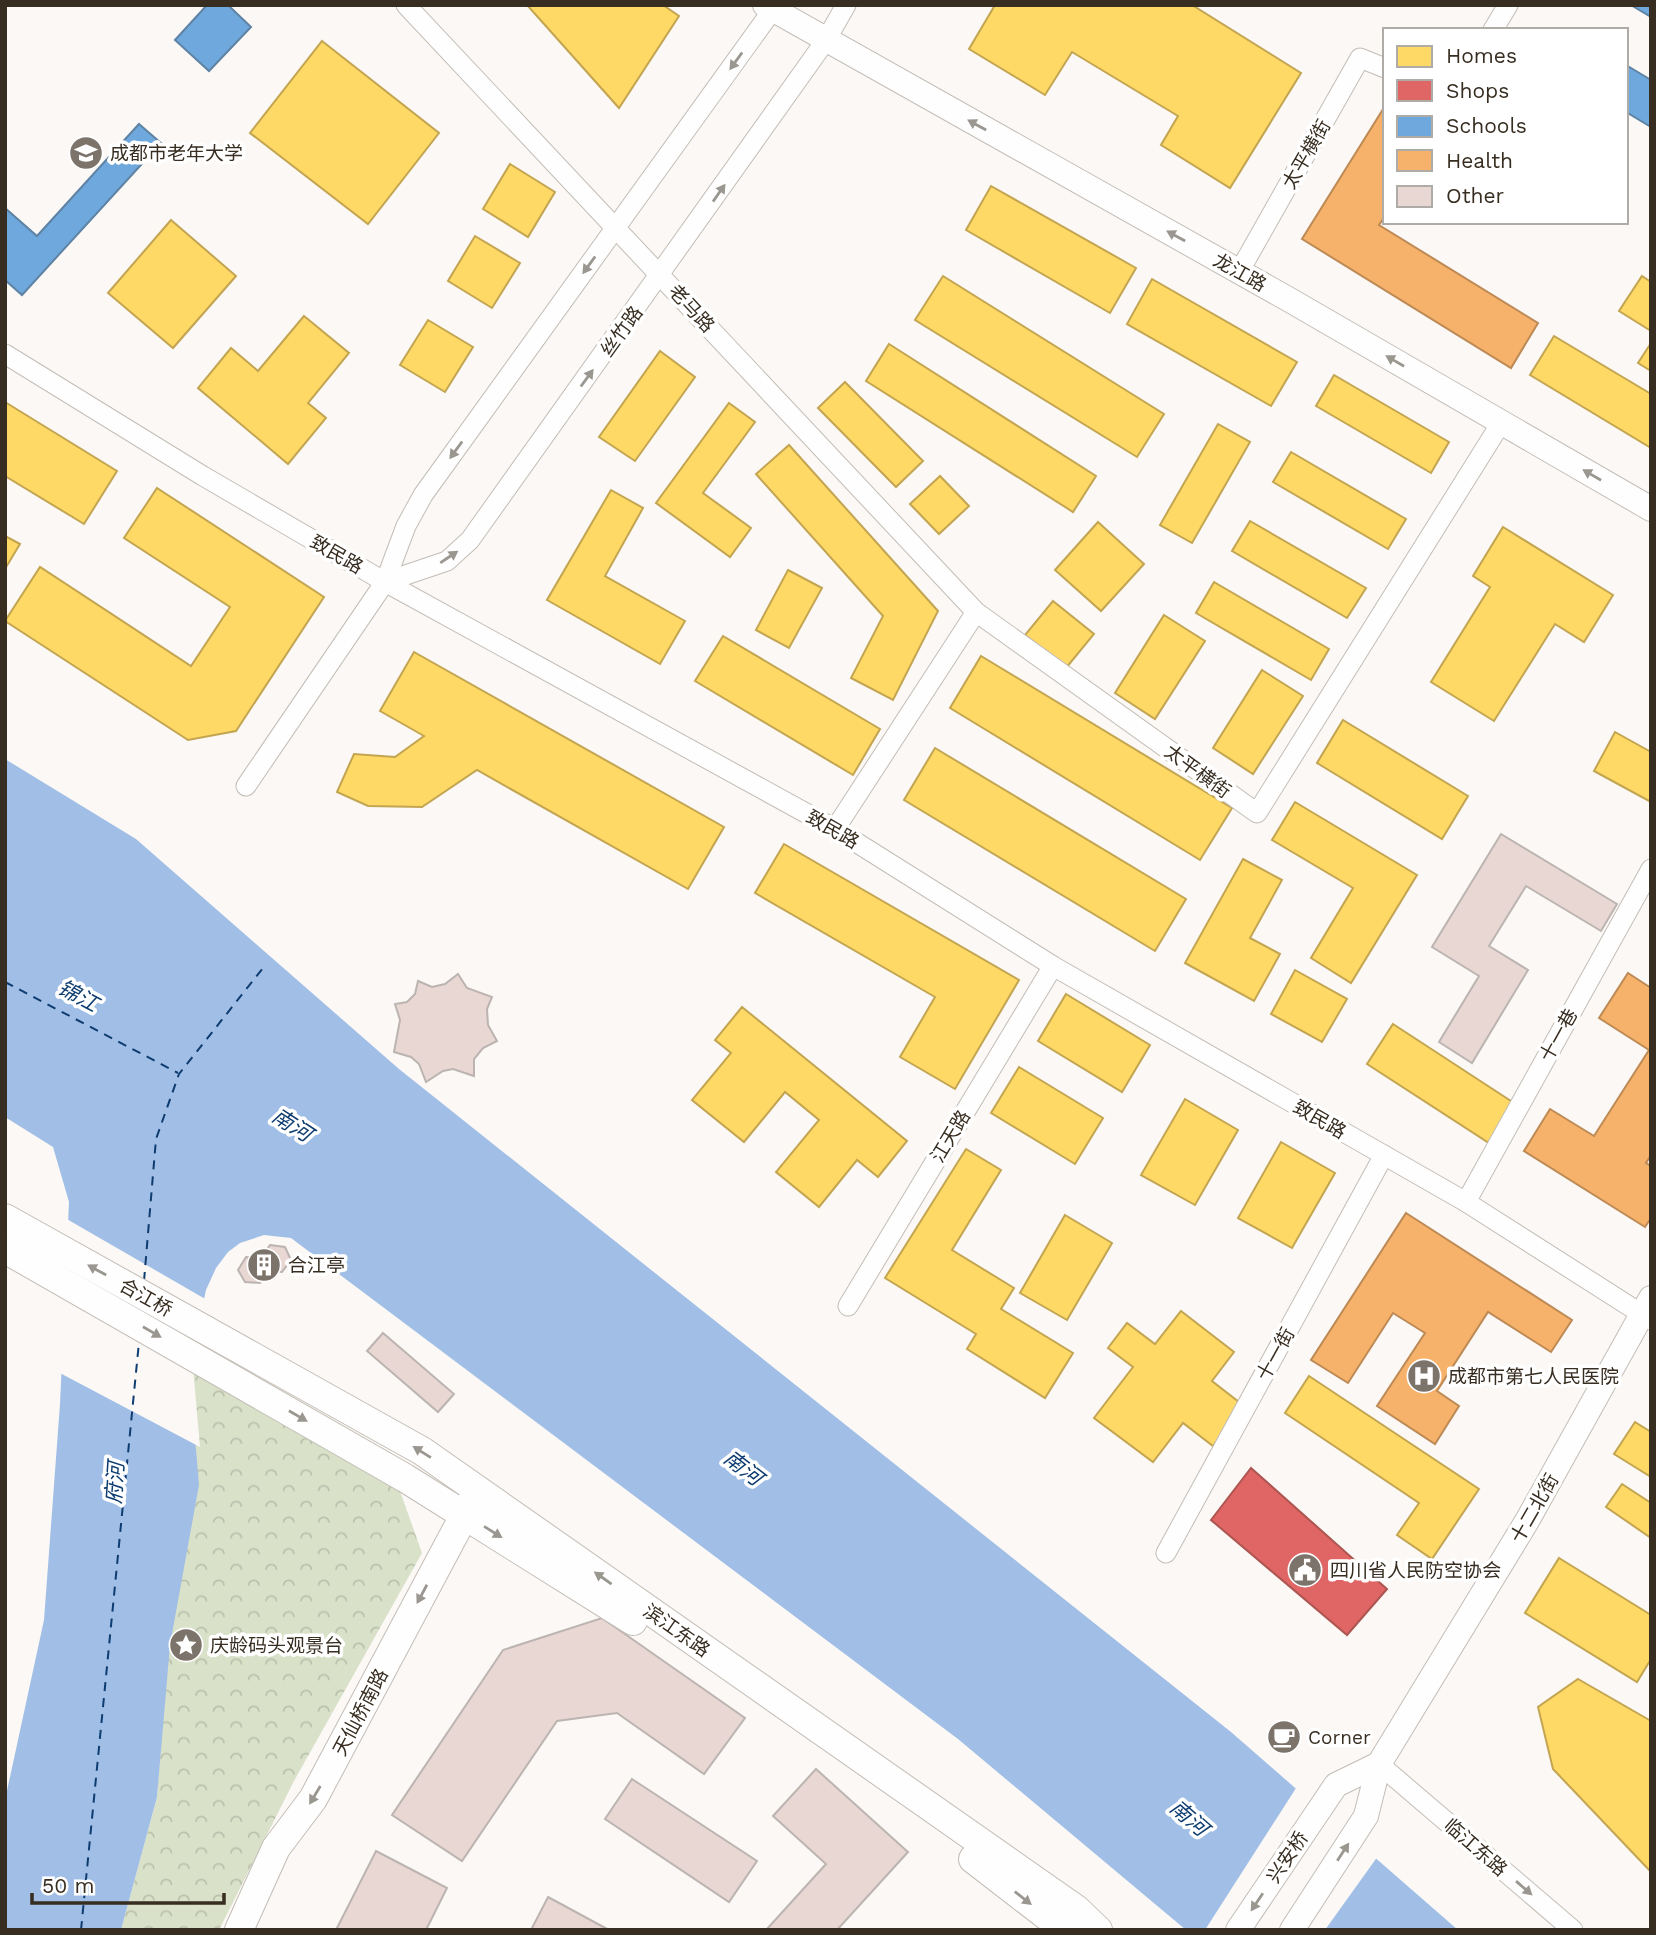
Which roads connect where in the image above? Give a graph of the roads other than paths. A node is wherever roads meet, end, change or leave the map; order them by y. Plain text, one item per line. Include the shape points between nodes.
1 (407, 5) edge
2 (846, 5) edge
3 (1508, 5) edge
4 (772, 7) edge
5 (1494, 28) edge
6 (826, 40) junction
7 (1383, 67) edge
8 (615, 228) junction
9 (1240, 272) junction
10 (661, 275) junction
11 (5, 354) edge
12 (1501, 423) junction
13 (1651, 509) edge
14 (386, 582) junction
15 (976, 612) junction
16 (246, 786) dead end
17 (835, 829) junction
18 (1651, 869) edge
19 (1052, 966) junction
20 (1384, 1155) junction
21 (1466, 1202) junction
22 (5, 1218) edge
23 (5, 1249) edge
24 (848, 1306) dead end
25 (1648, 1311) edge
26 (242, 1351) joint
27 (239, 1381) joint
28 (471, 1502) junction
29 (1166, 1553) dead end
30 (1379, 1764) junction
31 (239, 1930) edge
32 (1065, 1930) edge
33 (1098, 1930) edge
34 (1238, 1930) edge
35 (1292, 1930) edge
36 (1573, 1930) edge

1 - 8 street, 老马路
2 - 6 street, 丝竹路
3 - 5 street
4 - 6 street
4 -> 8 street
9 -> 6 street, 龙江路
10 -> 6 street, 丝竹路
7 - 9 street, 太平横街 via 1360,58
8 - 10 street, 老马路
8 -> 14 street via 423,495 406,526
12 -> 9 street, 龙江路
14 -> 10 street, 丝竹路 via 447,561 470,540
10 - 15 street, 老马路
11 - 14 street, 致民路
13 -> 12 street, 龙江路
12 - 15 street, 太平横街 via 1257,813
14 - 16 street
14 - 17 street, 致民路
15 - 17 street
17 - 19 street, 致民路
18 - 21 street, 十一巷
19 - 20 street, 致民路
19 - 24 street, 江天路
20 - 21 street, 致民路
20 - 29 street, 十一街
21 - 25 street, 致民路
26 -> 22 main road, 合江桥
23 -> 27 main road, 合江桥
25 - 30 street, 十二北街
28 -> 26 main road, 滨江东路 via 422,1451
27 -> 28 main road, 滨江东路
28 -> 31 main road, 天仙桥南路 via 313,1799 276,1848
28 -> 32 main road, 滨江东路 via 767,1707
33 -> 28 main road, 滨江东路 via 1076,1909
30 -> 34 street, 兴安桥 via 1336,1785
35 -> 30 street, 十二北街 via 1366,1816
30 -> 36 street, 临江东路

